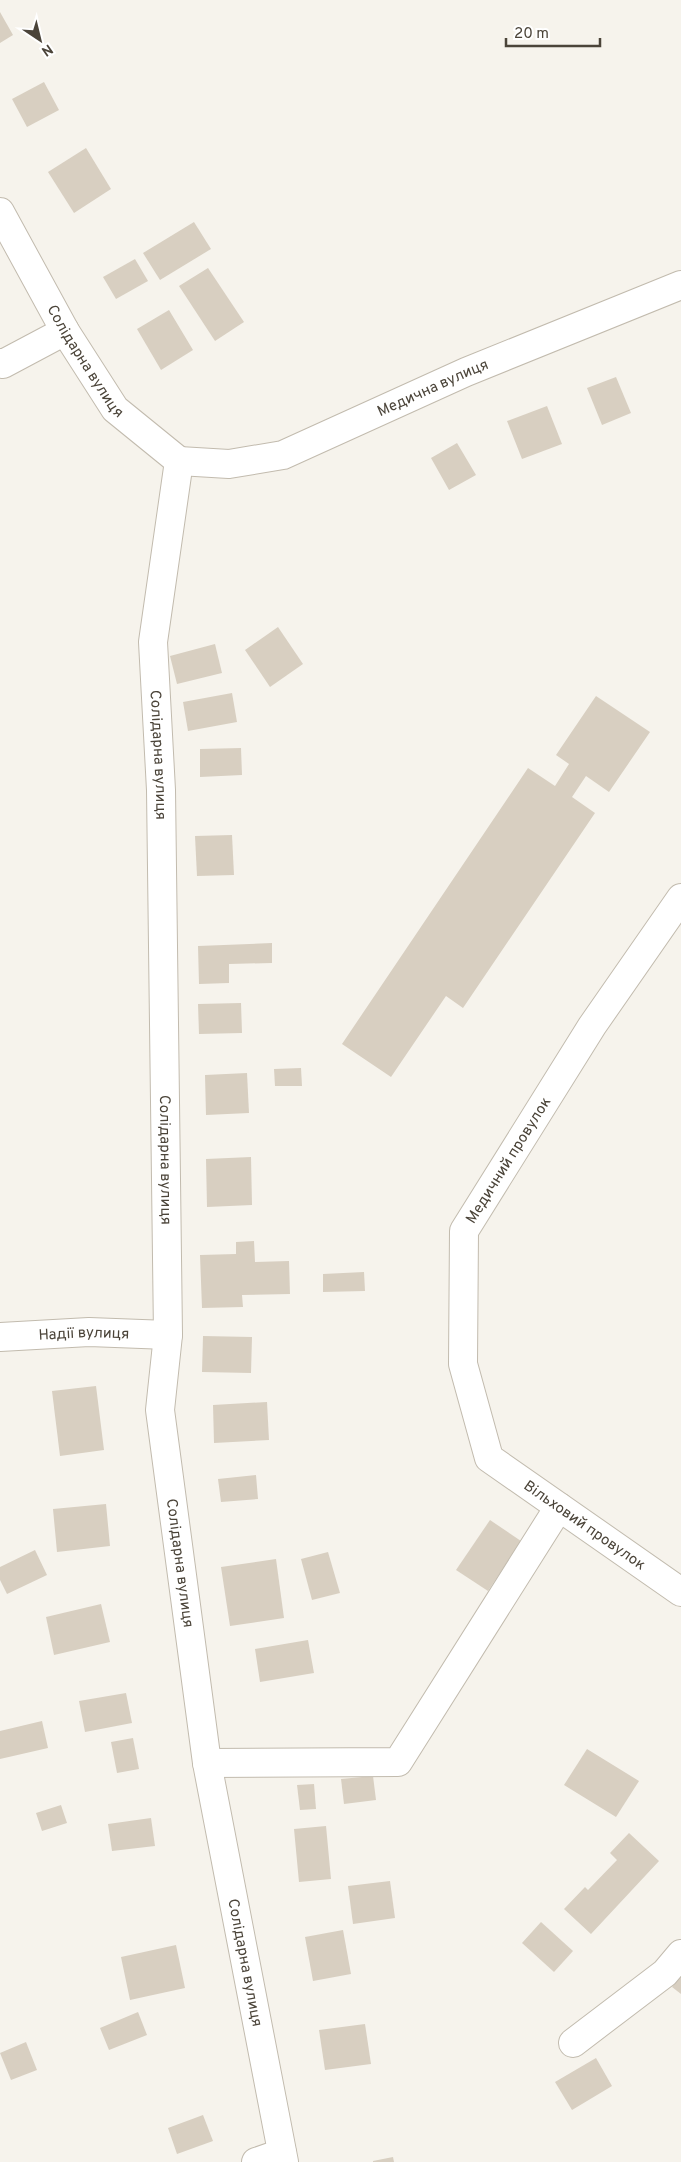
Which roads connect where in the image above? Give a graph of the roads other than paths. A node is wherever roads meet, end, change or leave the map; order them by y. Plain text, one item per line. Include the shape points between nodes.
1 (0, 212) edge
2 (681, 285) edge
3 (65, 331) junction
4 (0, 363) edge
5 (179, 461) junction
6 (681, 898) edge
7 (168, 1335) junction
8 (0, 1337) edge
9 (489, 1458) joint
10 (559, 1507) junction
11 (681, 1592) edge
12 (208, 1764) junction
13 (681, 1954) edge
14 (572, 2043) dead end
15 (283, 2157) edge
16 (256, 2162) edge

1 - 3 street, Солідарна вулиця
2 - 5 street, Медична вулиця via 466,372 284,455 229,464
3 - 4 street
3 - 5 street, Солідарна вулиця via 115,409
5 - 7 street, Солідарна вулиця via 153,642 161,790
6 - 9 street, Медичний провулок via 592,1026 464,1231 463,1364
7 - 8 street, Надії вулиця via 89,1332
7 - 12 street, Солідарна вулиця via 160,1410
9 - 10 street, Вільховий провулок
10 - 11 street, Вільховий провулок
10 - 12 street via 398,1762
12 - 15 street, Солідарна вулиця
13 - 14 street via 665,1973
15 - 16 street

